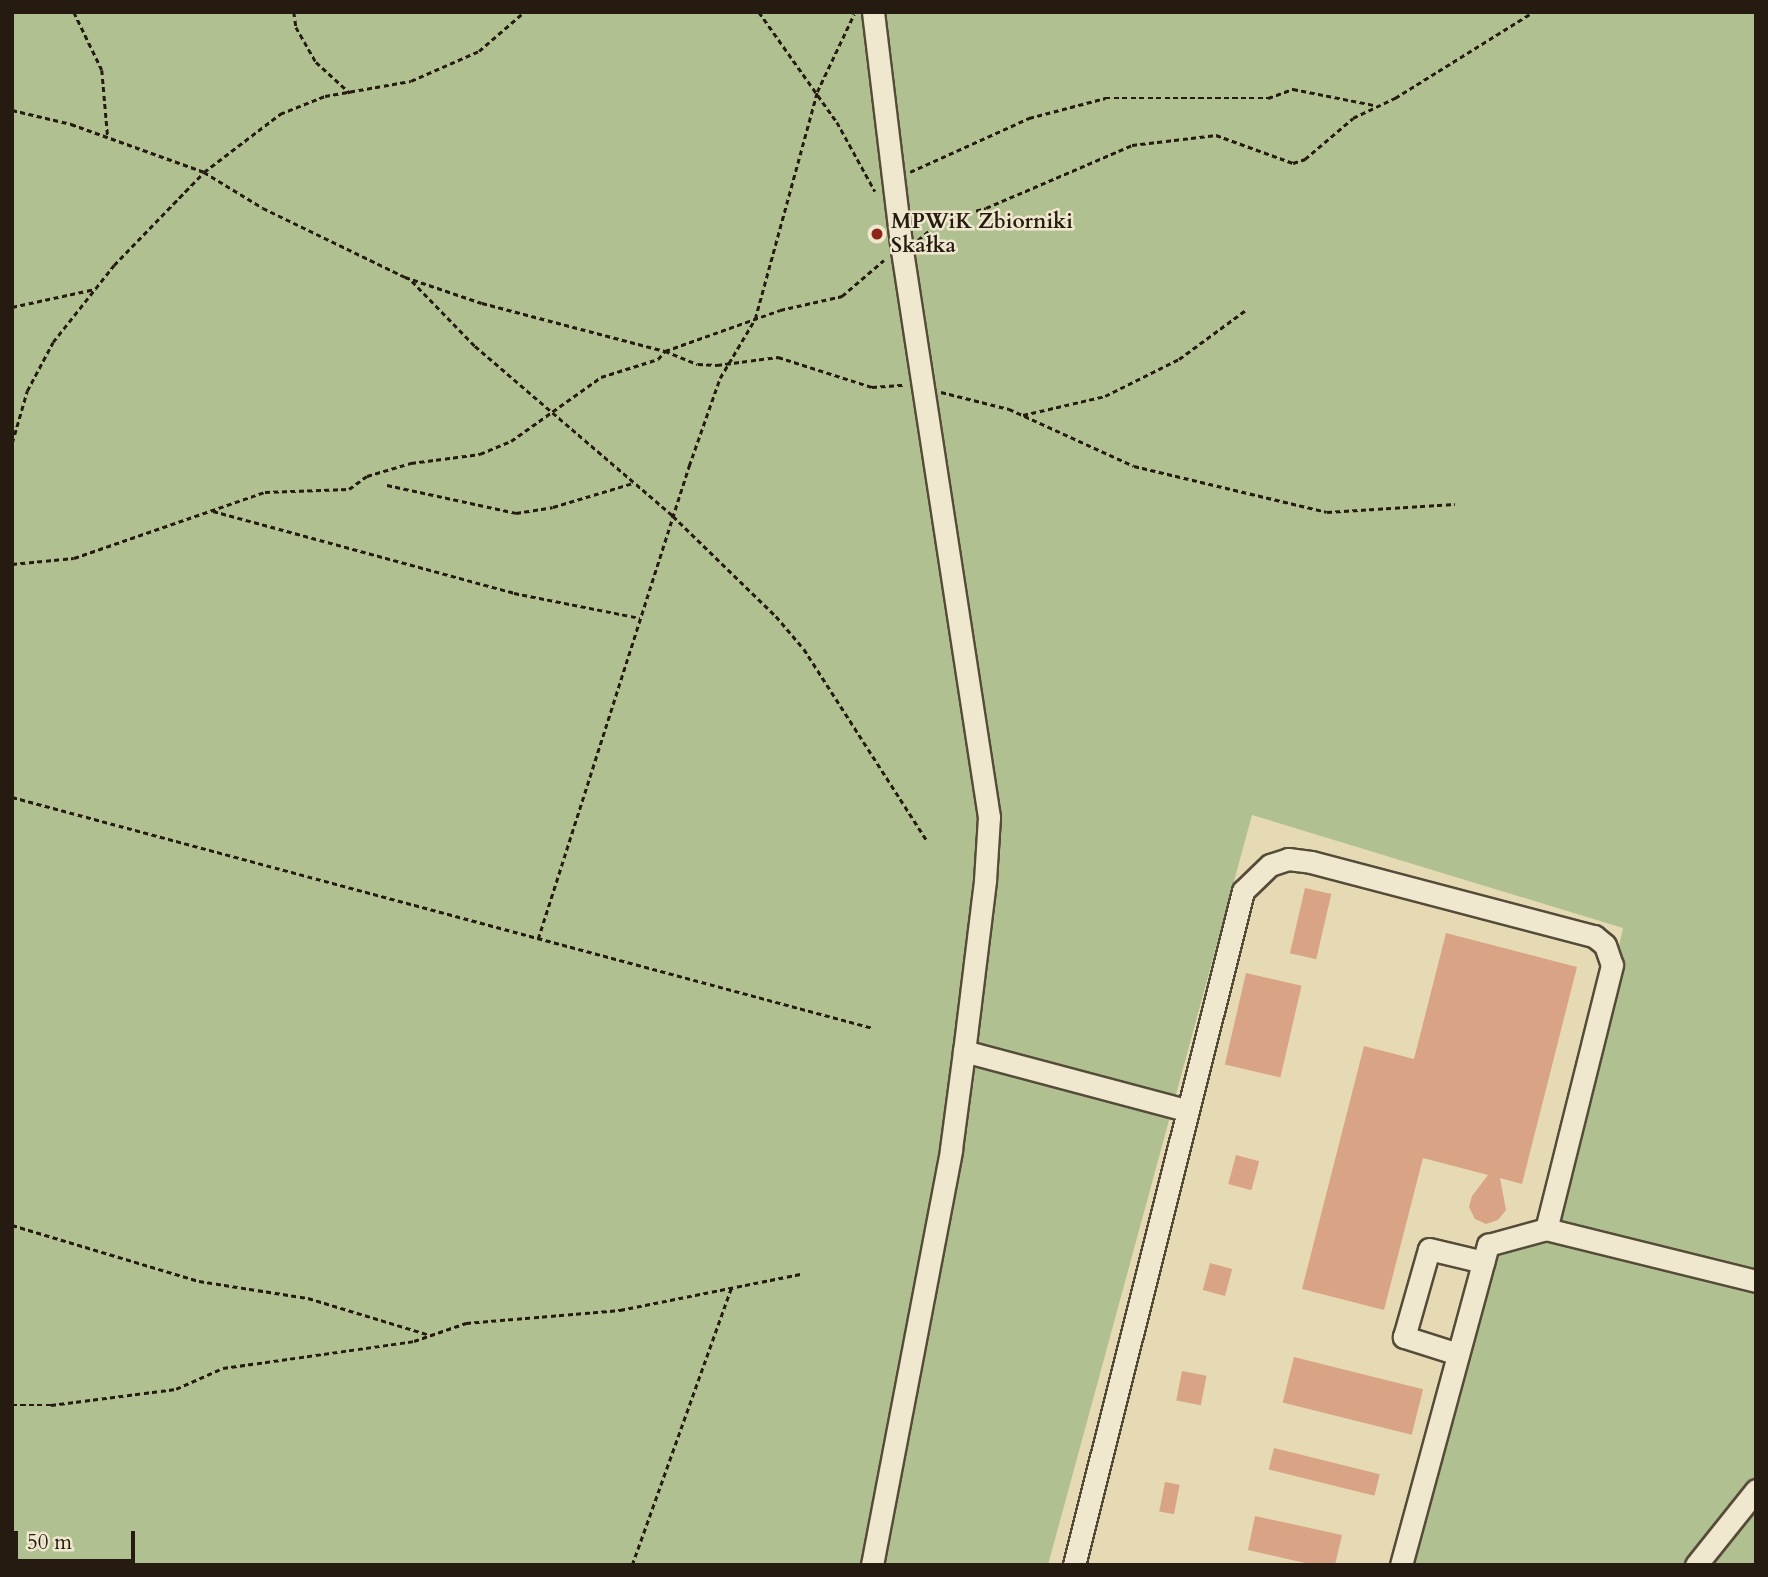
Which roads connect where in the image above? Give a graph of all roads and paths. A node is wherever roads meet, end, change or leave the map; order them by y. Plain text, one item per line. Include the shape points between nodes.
1 (74, 12) edge
2 (295, 12) edge
3 (524, 12) edge
4 (759, 12) edge
5 (855, 12) edge
6 (873, 12) edge
7 (1533, 12) edge
8 (817, 92) junction
9 (350, 93) junction
10 (1375, 105) junction
11 (12, 110) edge
12 (108, 139) junction
13 (204, 172) junction
14 (893, 182) junction
15 (902, 249) junction
16 (410, 279) junction
17 (94, 289) junction
18 (12, 307) edge
19 (1247, 309) dead end
20 (755, 319) junction
21 (666, 351) junction
22 (728, 364) junction
23 (922, 383) junction
24 (549, 412) junction
25 (1023, 415) junction
26 (12, 443) edge
27 (633, 483) junction
28 (387, 485) dead end
29 (1455, 504) dead end
30 (213, 511) junction
31 (673, 516) junction
32 (12, 565) edge
33 (640, 618) junction
34 (12, 797) edge
35 (928, 842) dead end
36 (538, 939) junction
37 (873, 1028) dead end
38 (964, 1051) junction
39 (1185, 1110) junction
40 (12, 1225) edge
41 (1546, 1229) junction
42 (1483, 1262) junction
43 (800, 1274) dead end
44 (1756, 1281) edge
45 (731, 1288) junction
46 (430, 1335) junction
47 (1458, 1354) junction
48 (12, 1405) edge
49 (1756, 1490) edge
50 (632, 1565) edge
51 (872, 1565) edge
52 (1074, 1565) edge
53 (1401, 1565) edge
54 (1696, 1565) edge

1 - 12 path via 102,70
2 - 9 path via 296,27 316,61
3 - 9 path via 479,51 411,81
4 - 8 path
5 - 8 path
6 - 14 lane
7 - 10 path via 1395,98
8 - 14 path via 876,192
8 - 20 path
9 - 13 path via 325,96 281,114
10 - 14 path via 1293,89 1268,98 1105,98 1029,118
10 - 15 path via 1334,131 1305,159 1293,163 1216,135 1132,145 986,208 943,219
11 - 12 path
12 - 13 path
13 - 16 path via 263,208
13 - 17 path
14 - 15 lane
15 - 20 path via 878,261 842,296
15 - 23 lane
16 - 21 path via 482,303
16 - 24 path
17 - 18 path
17 - 26 path via 41,359
19 - 25 path via 1179,359 1105,396
20 - 21 path
20 - 22 path
21 - 22 path via 698,364
21 - 24 path via 658,359 601,377
22 - 23 path via 778,357 872,387
22 - 31 path
23 - 25 path
23 - 38 lane via 989,817
24 - 27 path
24 - 30 path via 511,441 480,454 411,463 367,476 349,489 265,492
25 - 29 path via 1134,466 1327,512
27 - 28 path via 516,513
27 - 31 path
30 - 32 path via 74,558
30 - 33 path via 514,593
31 - 33 path
31 - 35 path via 804,649
33 - 36 path
34 - 36 path
36 - 37 path
38 - 39 lane
38 - 51 lane via 951,1149
39 - 41 lane via 1243,891 1270,865 1288,859 1311,862 1594,936 1605,945 1612,965
39 - 52 lane
40 - 46 path via 199,1282 308,1298
41 - 42 lane via 1488,1245
41 - 44 lane
42 - 47 lane
42 - 47 lane via 1429,1249 1404,1337
43 - 45 path
45 - 46 path via 586,1315 466,1323
45 - 50 path
46 - 48 path via 223,1368 176,1388 149,1393
47 - 53 lane
49 - 54 lane

